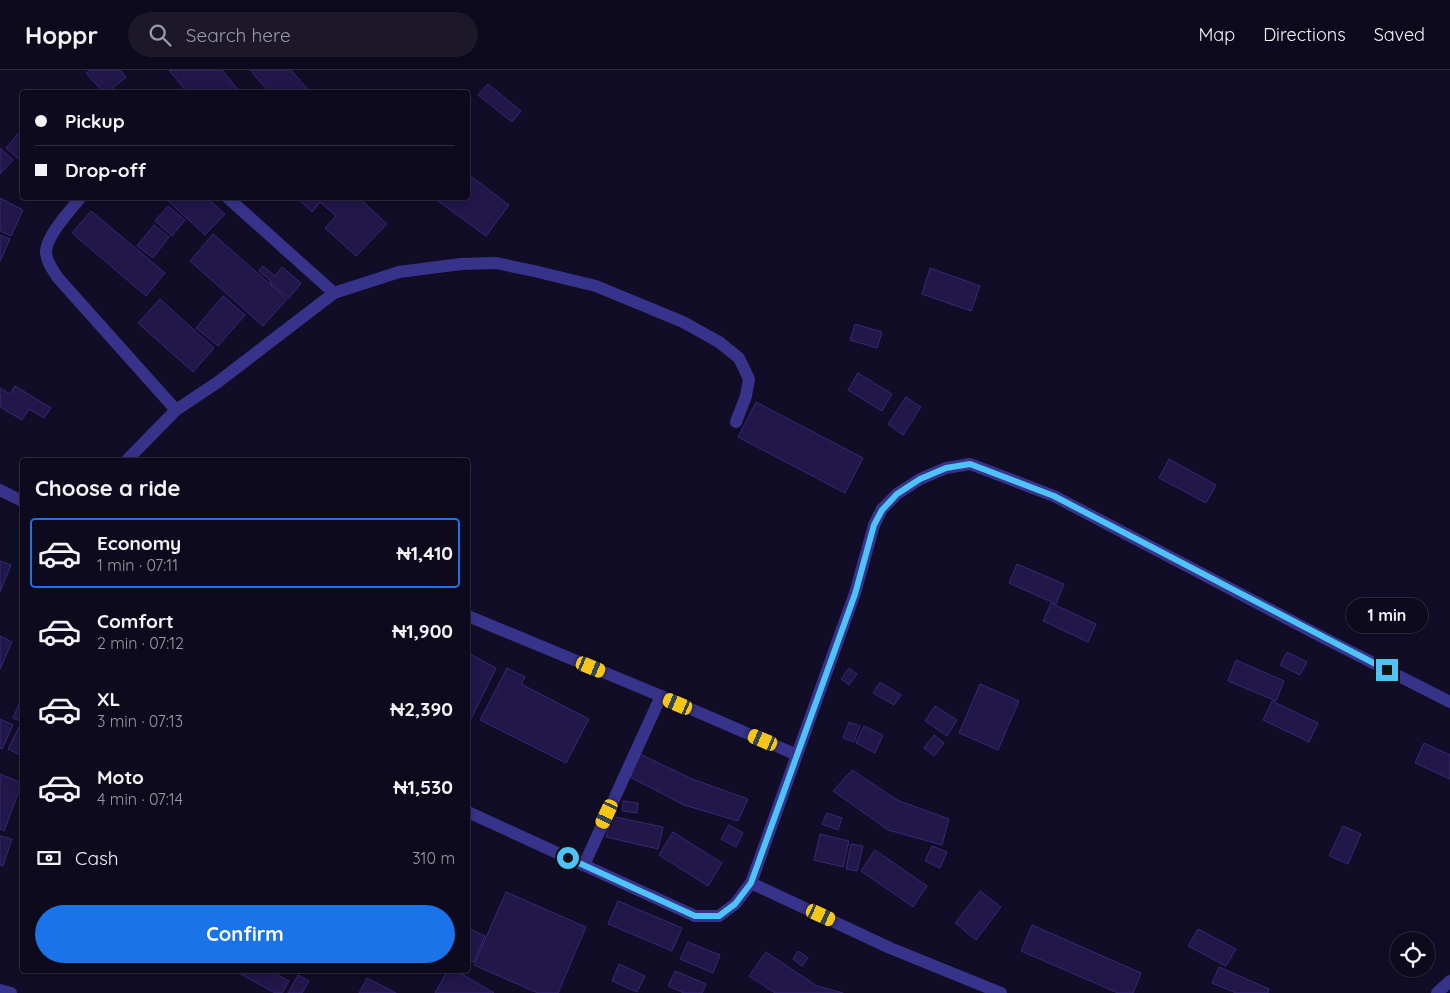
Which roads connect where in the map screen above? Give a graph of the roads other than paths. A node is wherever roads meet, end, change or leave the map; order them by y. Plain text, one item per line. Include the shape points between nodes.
1 (79, 200) edge
2 (230, 200) edge
3 (334, 293) junction
4 (176, 410) junction
5 (736, 422) dead end
6 (129, 458) edge
7 (0, 490) edge
8 (20, 500) edge
9 (470, 617) edge
10 (661, 696) junction
11 (1450, 702) edge
12 (797, 755) junction
13 (470, 813) edge
14 (584, 865) junction
15 (751, 883) junction
16 (1450, 981) edge
17 (0, 990) edge
18 (11, 993) edge
19 (1001, 993) edge
20 (1437, 993) edge

1 - 4 street via 46,245 49,264
2 - 3 street
3 - 4 street
3 - 5 street via 399,272 496,263 596,286 683,322 739,358 749,378
4 - 6 street
7 - 8 street
9 - 10 street
10 - 12 street
10 - 14 street
11 - 12 street via 1054,496 970,464 946,468 920,479 897,494 882,510 874,525 855,594
12 - 15 street
13 - 14 street
14 - 15 street via 695,916 719,916 735,904
15 - 19 street via 890,948
16 - 20 street
17 - 18 street

